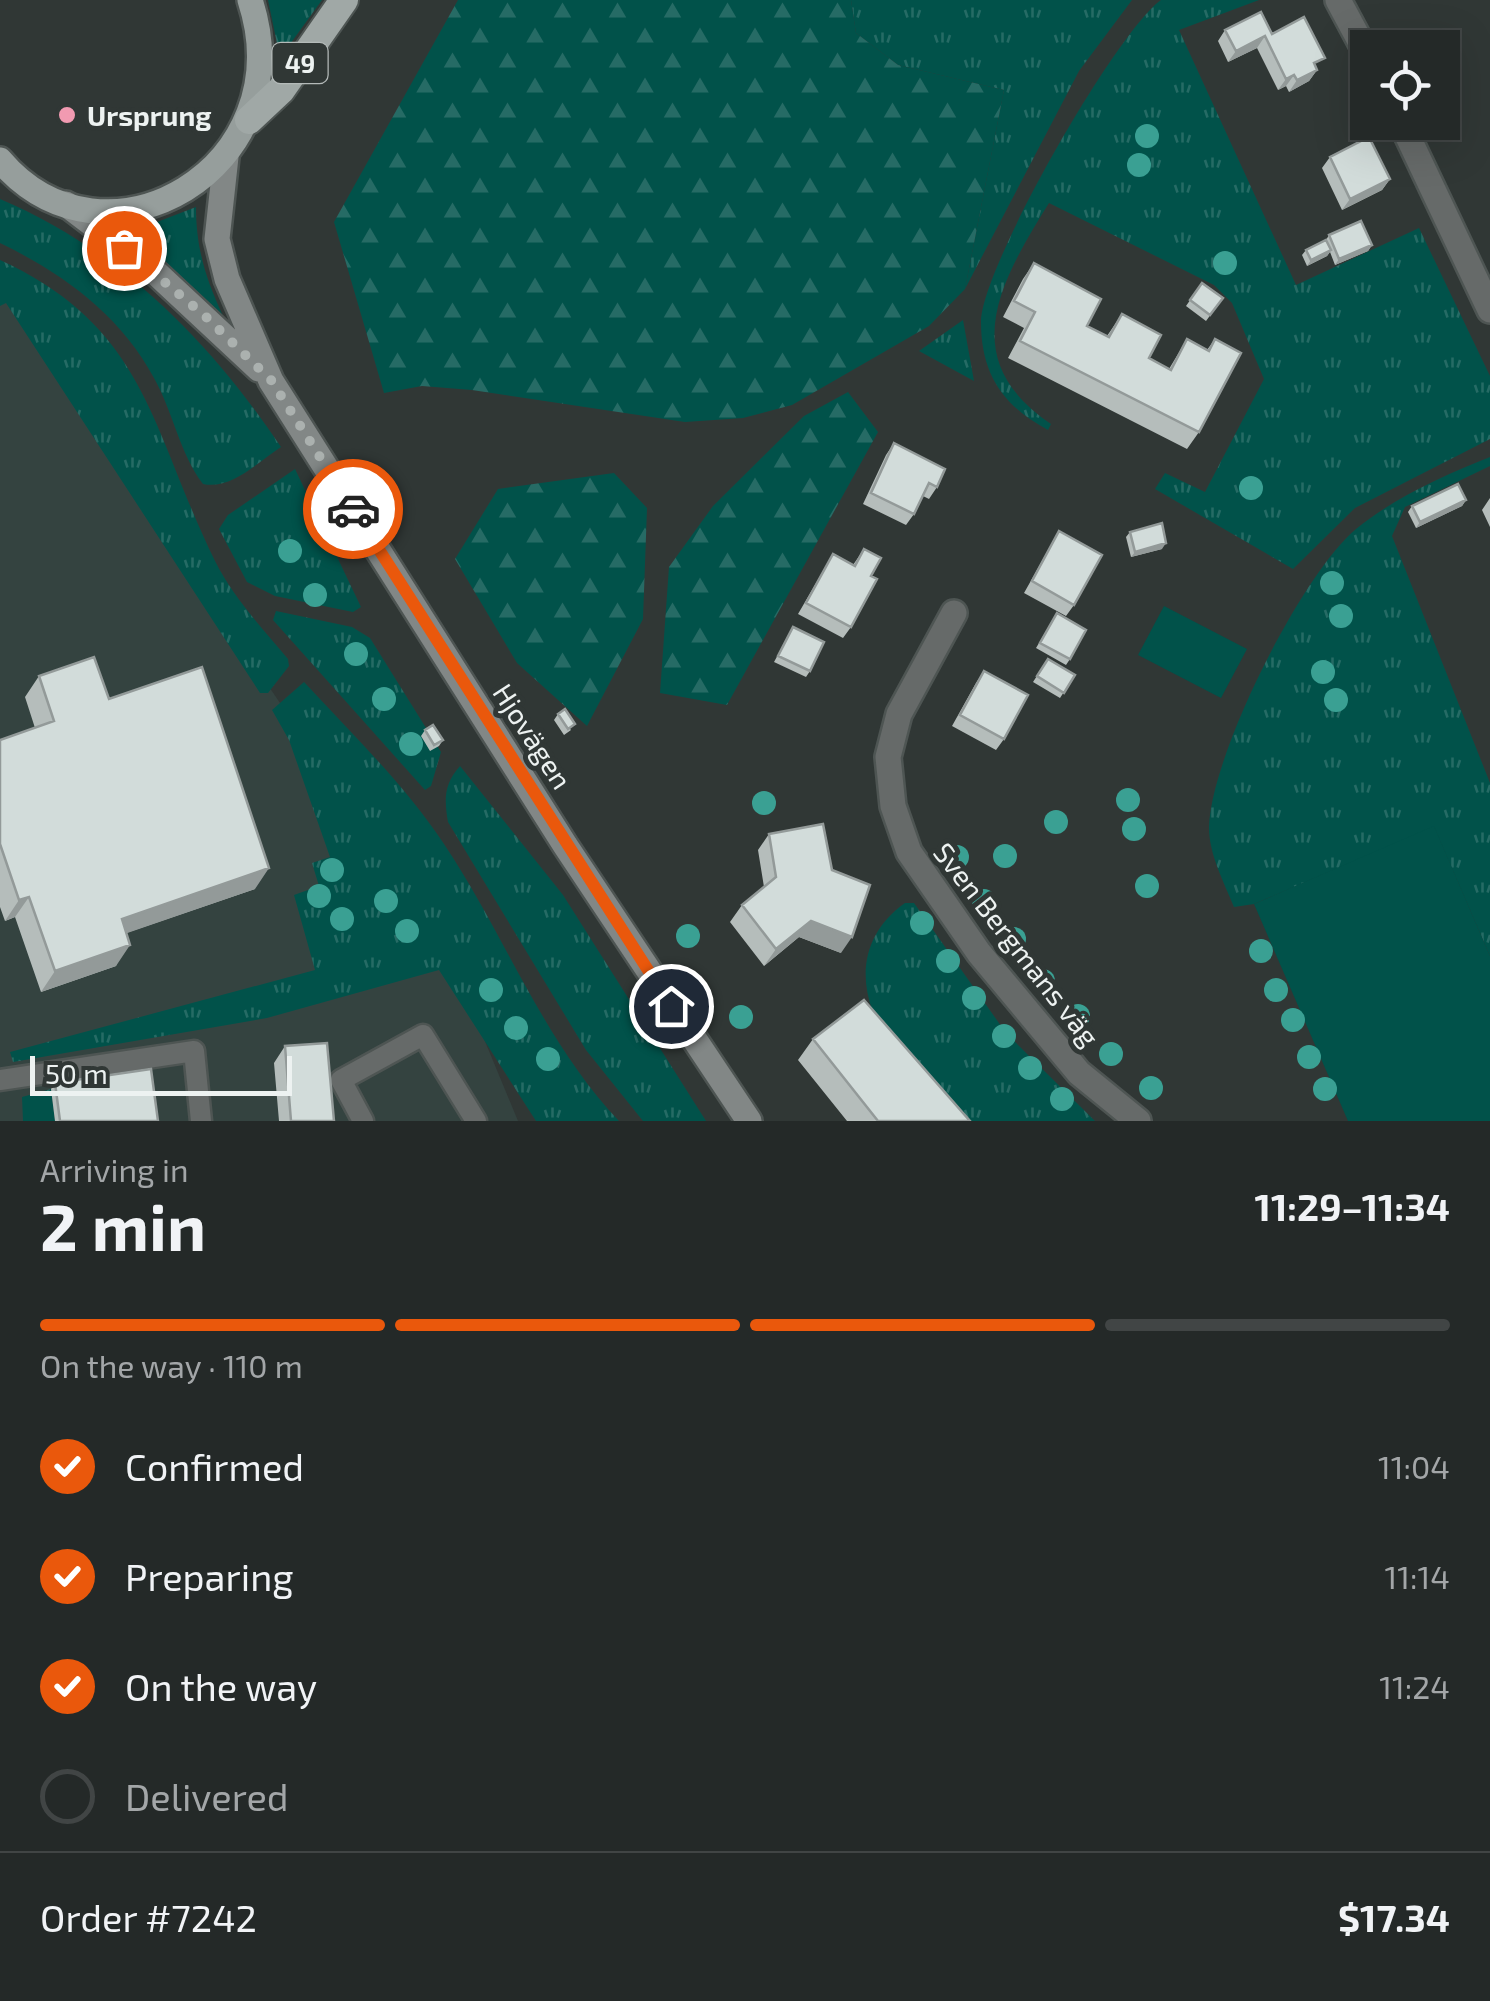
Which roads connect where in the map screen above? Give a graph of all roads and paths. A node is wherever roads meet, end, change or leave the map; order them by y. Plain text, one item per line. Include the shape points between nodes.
1 (250, 0) edge
2 (344, 0) edge
3 (1338, 0) edge
4 (1354, 30) edge
5 (249, 120) junction
6 (1409, 140) edge
7 (226, 157) junction
8 (0, 160) edge
9 (0, 181) edge
10 (31, 187) junction
11 (62, 201) junction
12 (1490, 310) edge
13 (271, 380) junction
14 (954, 613) dead end
15 (0, 1080) edge
16 (201, 1121) edge
17 (363, 1121) edge
18 (476, 1121) edge
19 (749, 1121) edge
20 (1138, 1121) edge

1 - 5 main road via 262,58
2 - 5 highway, 49 via 281,90
3 - 4 street
5 - 7 main road, 49
6 - 12 street
7 - 11 main road, 49 via 204,178 151,204 91,208
7 - 13 main road, Hjovägen via 217,239
8 - 10 main road, 49
9 - 10 street
10 - 11 main road, 49
11 - 13 main road, Hjovägen via 155,272
13 - 19 main road, Hjovägen
14 - 20 street, Sven Bergmans väg via 899,714 888,757 893,806 909,852 979,952 1078,1073
15 - 16 lane via 194,1051
17 - 18 lane via 342,1080 422,1035

